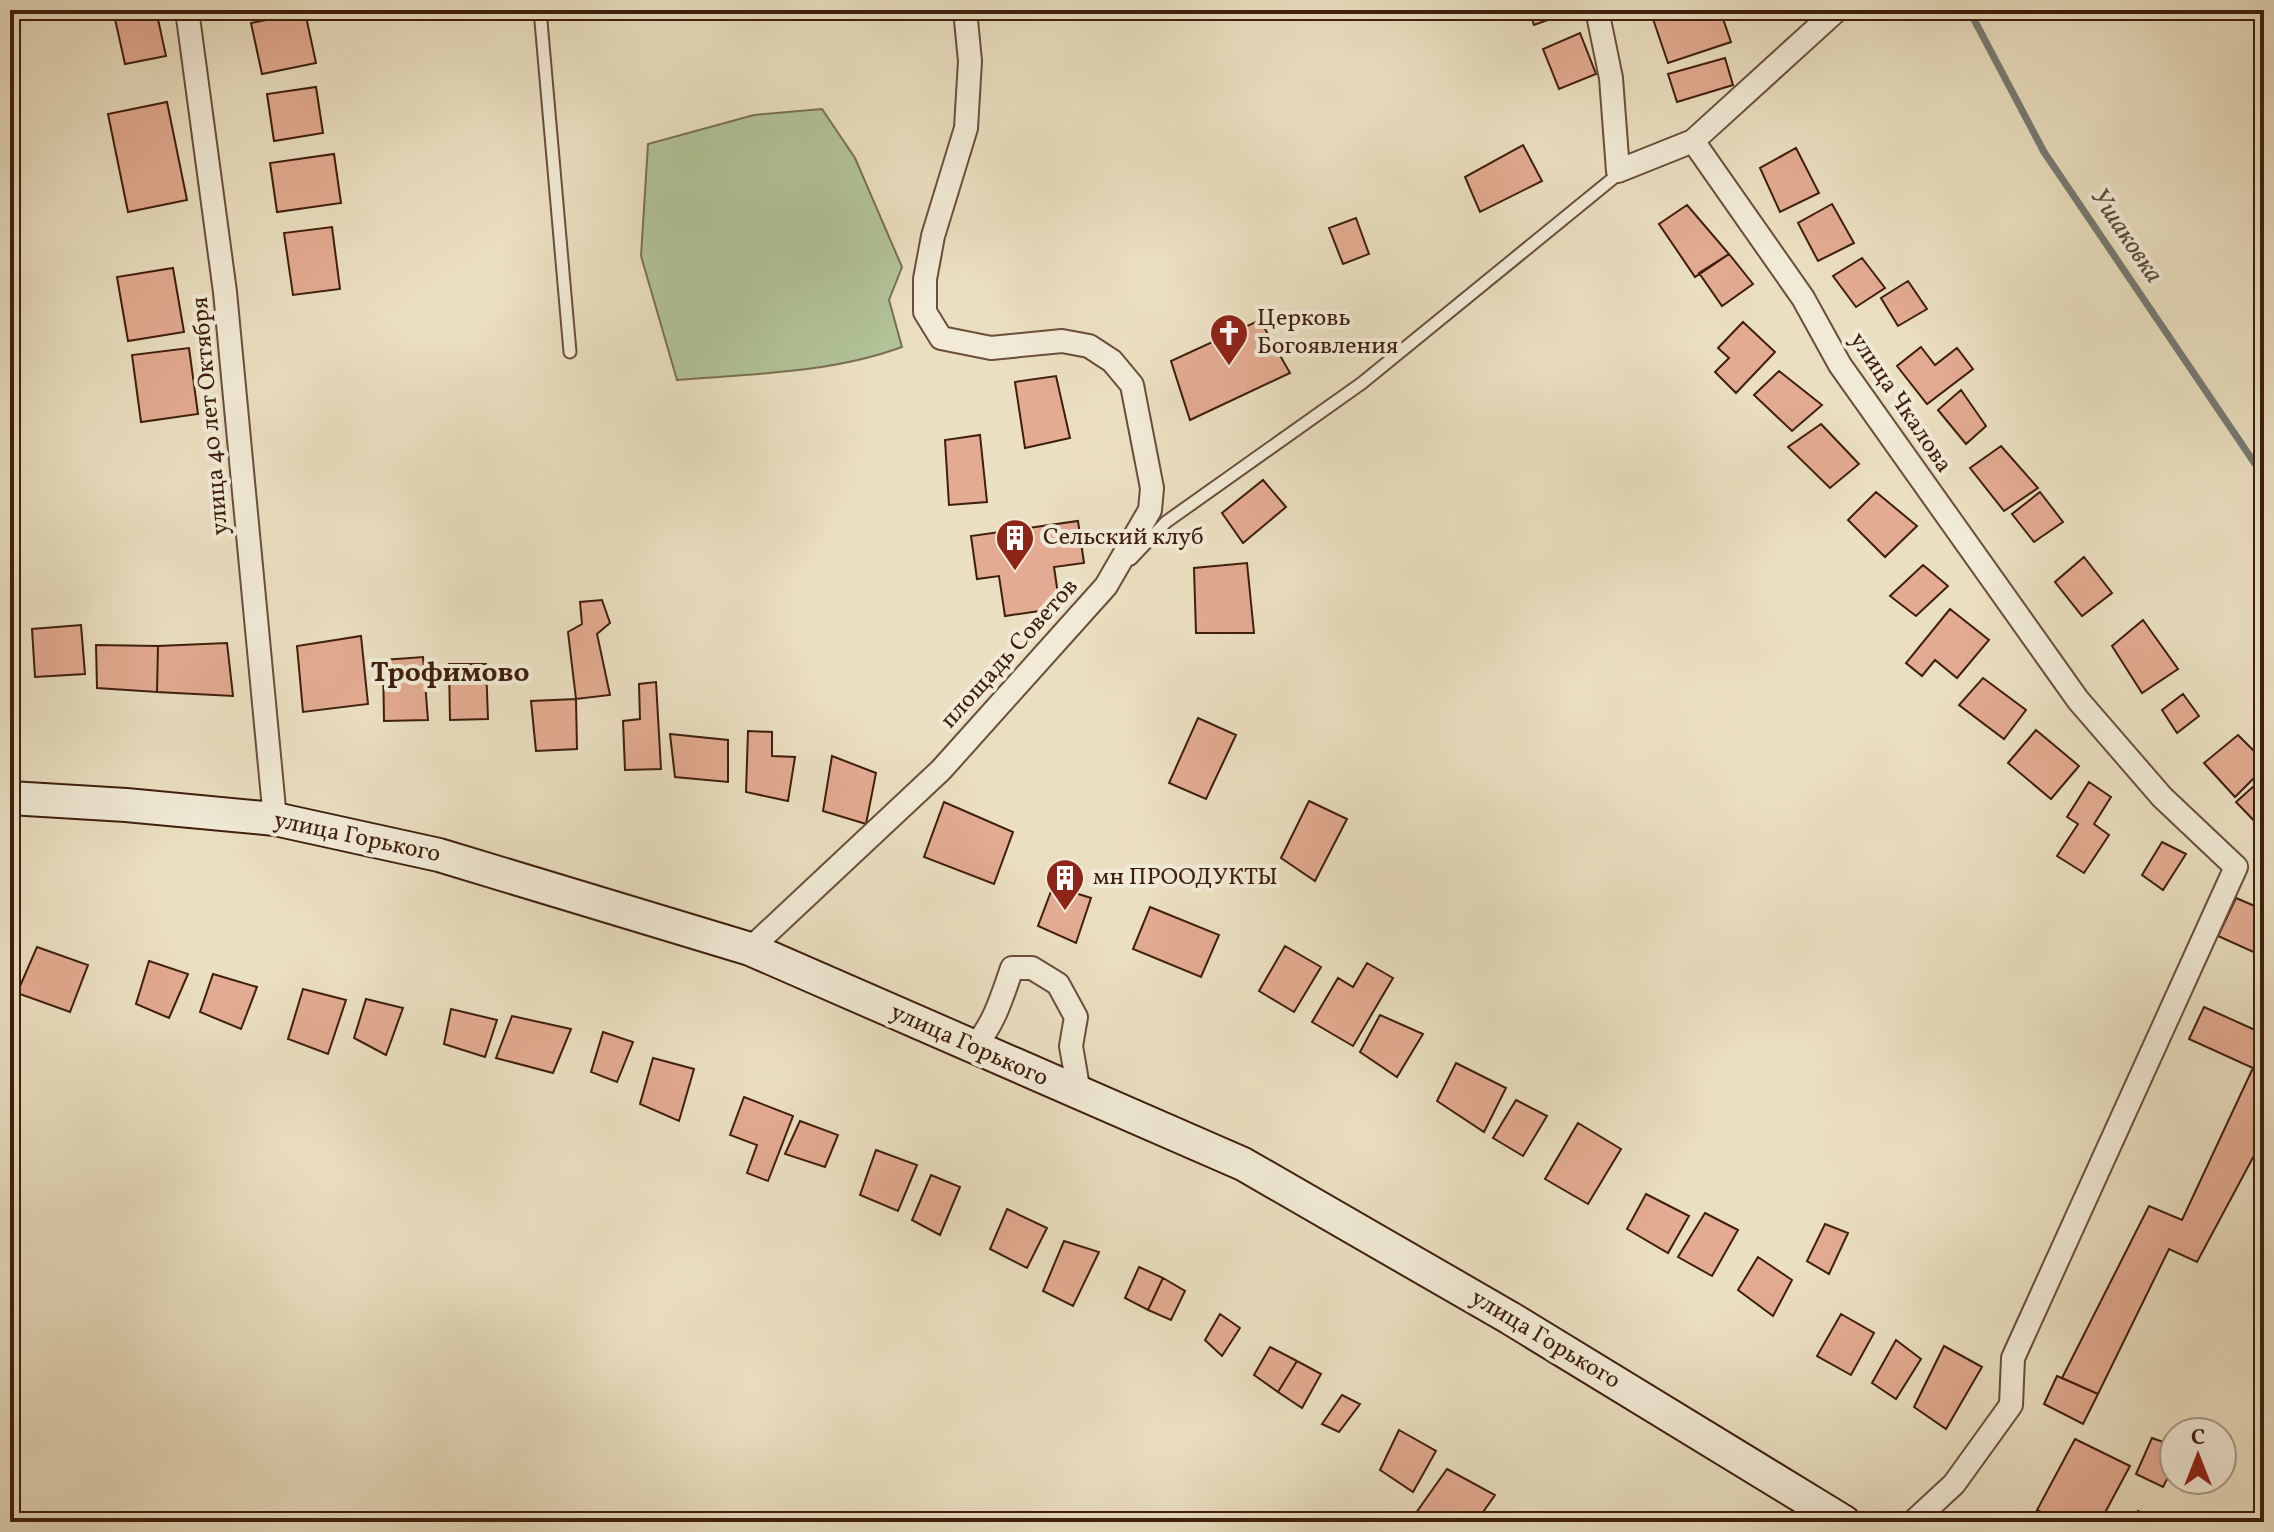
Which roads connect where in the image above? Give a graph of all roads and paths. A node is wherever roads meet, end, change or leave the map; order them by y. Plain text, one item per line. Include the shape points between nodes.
1 (187, 10) edge
2 (540, 10) edge
3 (965, 10) edge
4 (1597, 10) edge
5 (1837, 10) edge
6 (1693, 141) junction
7 (1618, 171) junction
8 (570, 352) dead end
9 (1106, 586) junction
10 (10, 798) edge
11 (275, 819) junction
12 (750, 949) junction
13 (973, 1048) junction
14 (1079, 1093) junction
15 (1844, 1522) edge
16 (1913, 1522) edge

1 - 11 street, улица 40 лет Октября via 225,292
2 - 8 lane
3 - 9 street, площадь Советов via 970,61 966,128 933,236 925,312 941,338 991,348 1062,341 1089,346 1112,361 1132,385 1152,488 1150,510
4 - 7 street via 1611,78
5 - 6 street
6 - 7 street
6 - 16 street, улица Чкалова via 1803,298 1840,365 2078,700 2162,797 2236,867 2013,1358 2011,1405 1954,1484
7 - 9 lane via 1622,170 1362,383 1166,522
9 - 12 street, площадь Советов via 941,770
10 - 11 main road, улица Горького
11 - 12 main road, улица Горького via 439,855
12 - 13 main road, улица Горького
13 - 14 main road, улица Горького
13 - 14 street via 986,1034 1012,968 1032,968 1058,984 1076,1017 1071,1046
14 - 15 main road, улица Горького via 1243,1164 1510,1318

